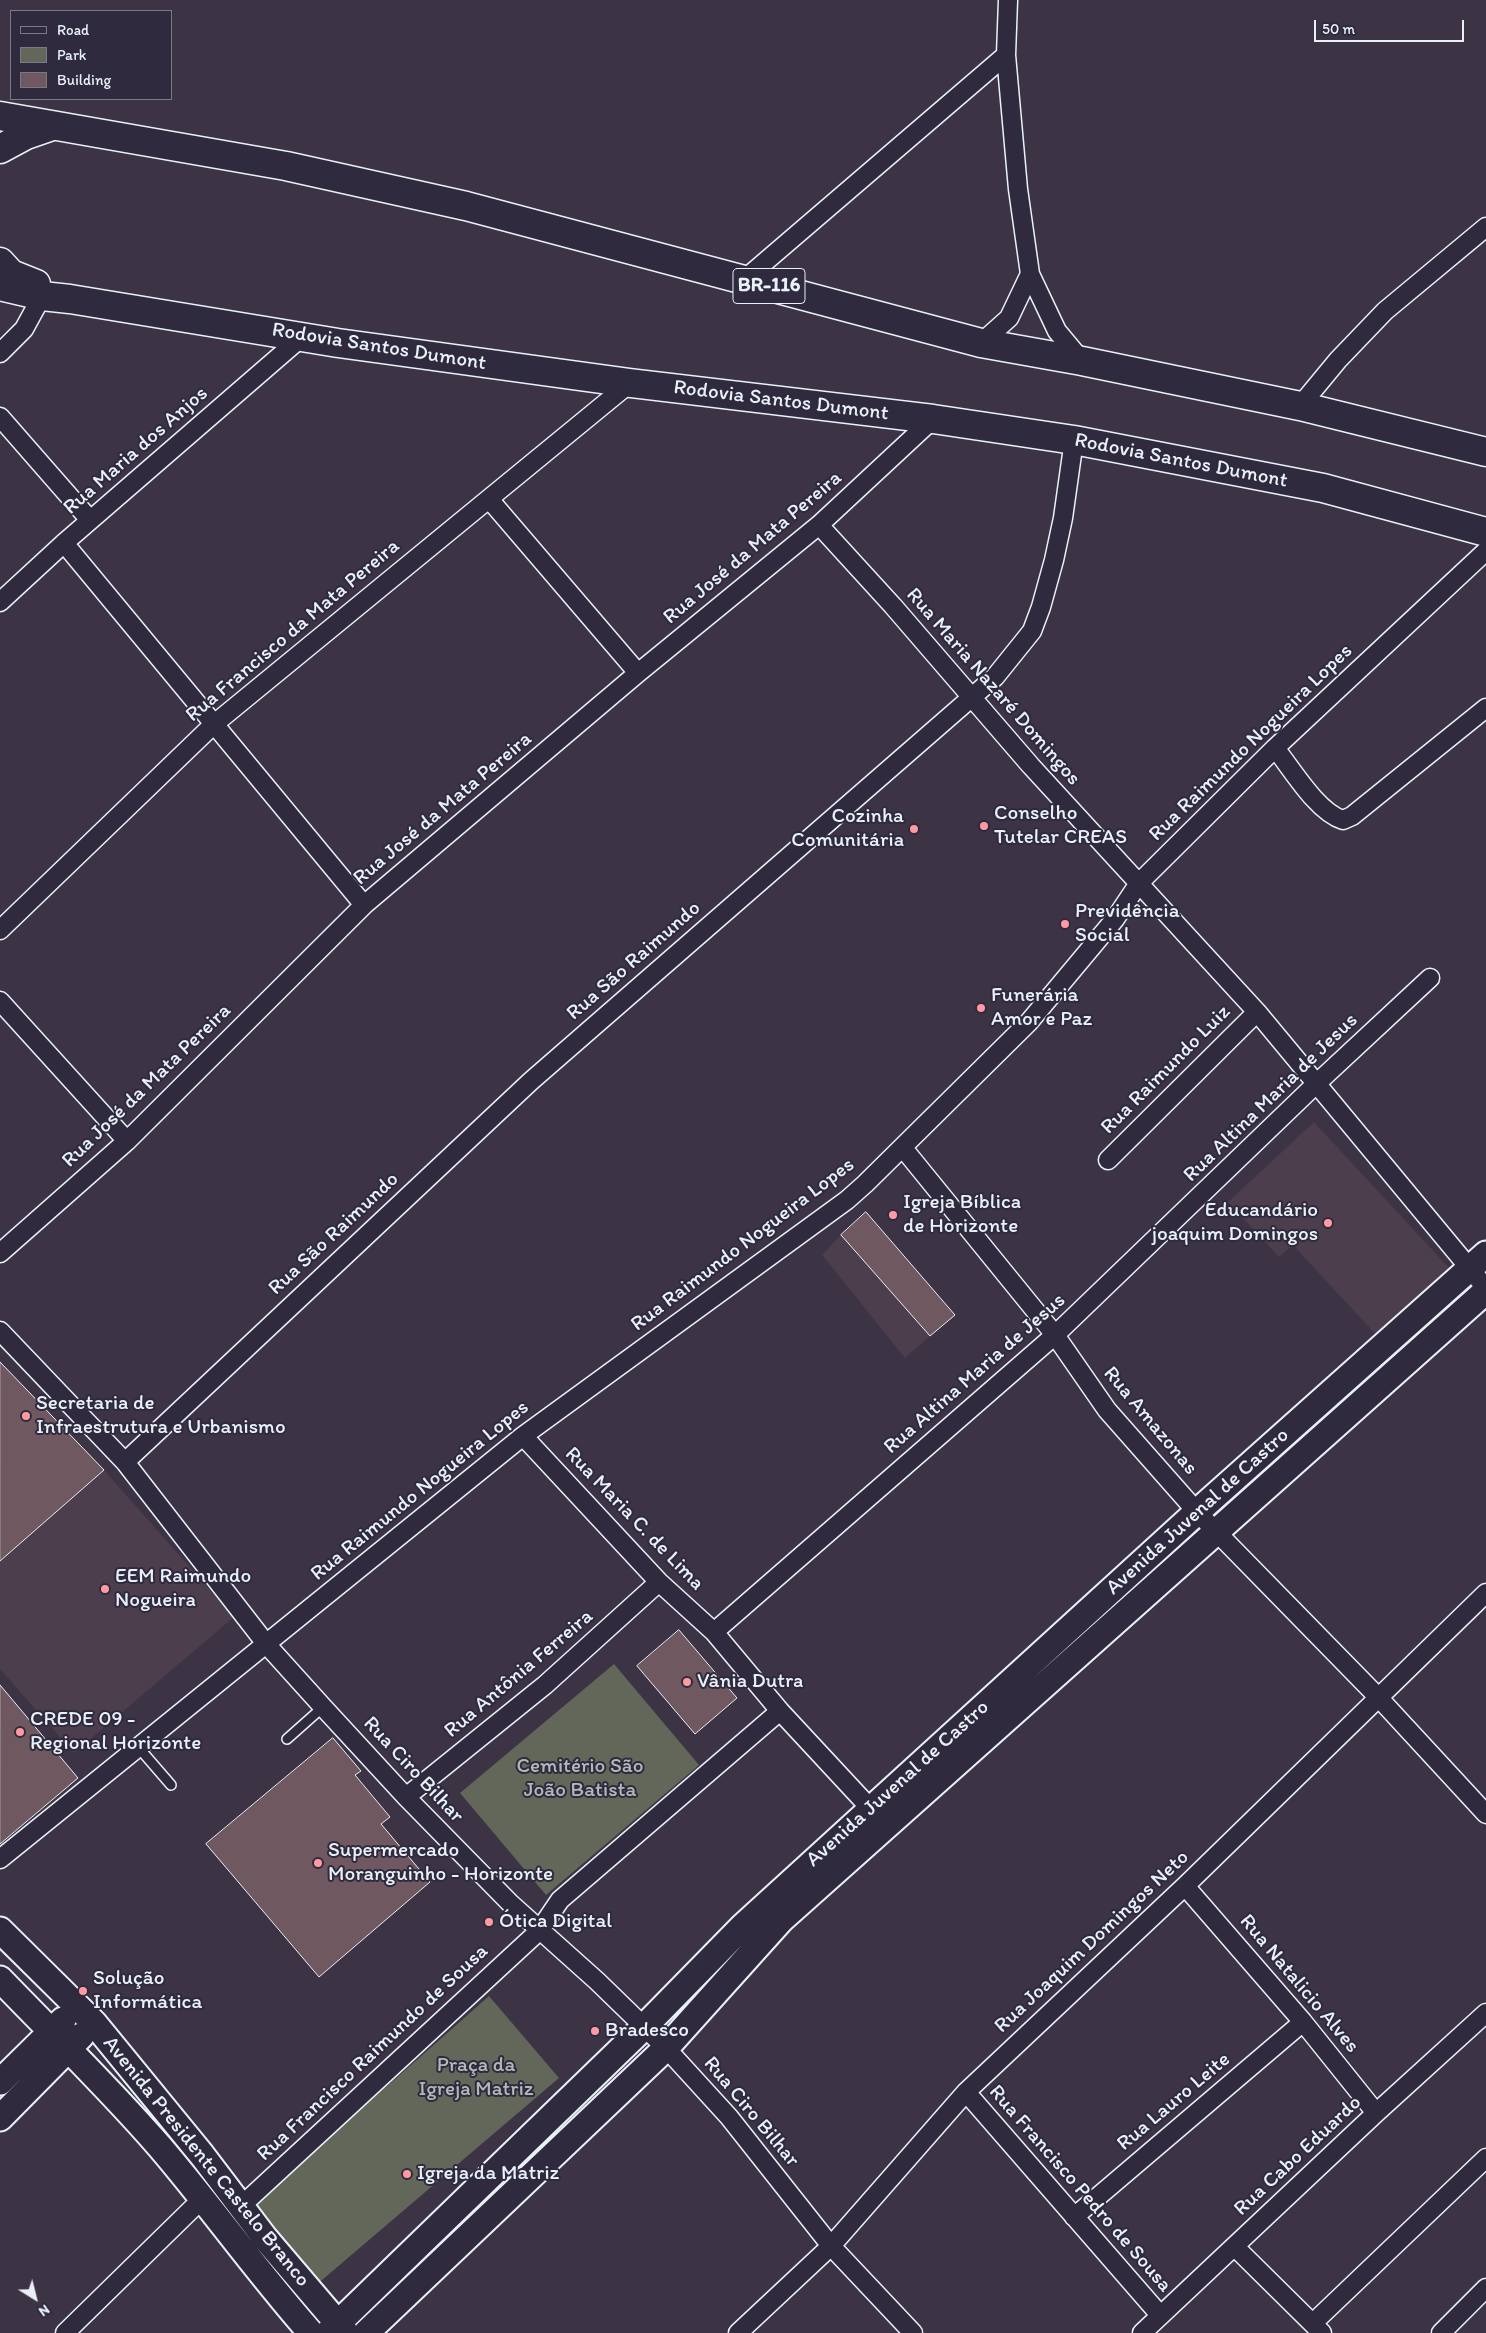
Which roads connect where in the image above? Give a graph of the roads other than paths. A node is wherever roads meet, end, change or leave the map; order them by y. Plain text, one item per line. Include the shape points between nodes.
1 (1008, 0) edge
2 (1006, 55) junction
3 (0, 116) edge
4 (52, 126) junction
5 (0, 148) edge
6 (1486, 227) edge
7 (0, 262) edge
8 (1030, 274) junction
9 (745, 279) junction
10 (0, 286) edge
11 (42, 296) junction
12 (70, 298) junction
13 (303, 336) junction
14 (981, 343) junction
15 (0, 353) edge
16 (1082, 361) junction
17 (630, 383) junction
18 (1300, 406) junction
19 (0, 417) edge
20 (933, 419) junction
21 (1074, 440) junction
22 (1486, 452) edge
23 (489, 499) junction
24 (90, 520) junction
25 (819, 525) junction
26 (1486, 532) edge
27 (64, 543) junction
28 (1486, 551) edge
29 (0, 602) edge
30 (638, 673) junction
31 (972, 696) junction
32 (1486, 708) edge
33 (213, 725) junction
34 (1275, 748) junction
35 (1139, 883) junction
36 (364, 905) junction
37 (0, 930) edge
38 (1430, 978) dead end
39 (0, 1001) edge
40 (1257, 1012) junction
41 (1316, 1084) junction
42 (127, 1141) junction
43 (903, 1148) junction
44 (1108, 1160) dead end
45 (0, 1253) edge
46 (1478, 1261) edge
47 (1486, 1290) edge
48 (0, 1331) edge
49 (1055, 1335) junction
50 (523, 1436) junction
51 (125, 1462) junction
52 (1197, 1512) junction
53 (1216, 1531) junction
54 (659, 1582) junction
55 (1486, 1592) edge
56 (714, 1632) junction
57 (267, 1645) junction
58 (1378, 1697) junction
59 (323, 1706) junction
60 (780, 1711) junction
61 (287, 1739) dead end
62 (139, 1748) junction
63 (171, 1785) dead end
64 (406, 1797) junction
65 (871, 1809) junction
66 (1486, 1814) edge
67 (0, 1859) edge
68 (1185, 1886) junction
69 (0, 1930) edge
70 (539, 1931) junction
71 (0, 1979) edge
72 (1486, 2013) edge
73 (86, 2015) junction
74 (1303, 2022) junction
75 (644, 2027) junction
76 (60, 2040) junction
77 (666, 2048) junction
78 (0, 2082) edge
79 (966, 2092) junction
80 (1376, 2112) junction
81 (0, 2118) edge
82 (1486, 2158) edge
83 (202, 2199) junction
84 (240, 2207) junction
85 (1074, 2217) junction
86 (831, 2246) junction
87 (1234, 2247) junction
88 (1486, 2288) edge
89 (1160, 2315) junction
90 (1318, 2328) edge
91 (337, 2330) edge
92 (65, 2333) edge
93 (311, 2333) edge
94 (366, 2333) edge
95 (738, 2333) edge
96 (913, 2333) edge
97 (1142, 2333) edge
98 (1441, 2333) edge

1 - 2 street
2 - 8 street via 1018,189
2 - 9 street
3 - 4 highway, BR-116
4 - 5 highway
4 - 9 highway, BR-116 via 286,166 457,204
6 - 18 street via 1385,311
7 - 12 highway via 11,274
8 - 14 street via 1010,318
8 - 16 street via 1057,331
9 - 14 highway, BR-116
10 - 11 highway
11 - 12 highway
11 - 15 street via 24,330
12 - 13 highway, Rodovia Santos Dumont
13 - 17 highway, Rodovia Santos Dumont
13 - 24 street, Rua Maria dos Anjos
14 - 16 highway, BR-116
16 - 18 highway, BR-116
17 - 20 highway, Rodovia Santos Dumont
17 - 23 street, Rua Francisco da Mata Pereira
18 - 22 highway, BR-116
19 - 24 street
20 - 21 highway, Rodovia Santos Dumont
20 - 25 street, Rua José da Mata Pereira
21 - 26 highway, Rodovia Santos Dumont via 1323,488
21 - 31 street, Rua São Raimundo via 1054,560 1032,631 995,677
23 - 30 street
23 - 33 street, Rua Francisco da Mata Pereira
24 - 27 street, Rua Maria dos Anjos
25 - 30 street, Rua José da Mata Pereira
25 - 31 street, Rua Maria Nazaré Domingos
27 - 29 street, Rua Maria dos Anjos
27 - 33 street
28 - 34 street, Rua Raimundo Nogueira Lopes
30 - 36 street, Rua José da Mata Pereira
31 - 35 street, Rua Maria Nazaré Domingos via 1031,766
31 - 51 street, Rua São Raimundo via 531,1080
32 - 34 street via 1343,820 1320,806
33 - 36 street
33 - 37 street, Rua Francisco da Mata Pereira
34 - 35 street, Rua Raimundo Nogueira Lopes
35 - 40 street, Rua Maria Nazaré Domingos
35 - 43 street, Rua Raimundo Nogueira Lopes via 1115,919 1029,1022
36 - 42 street, Rua José da Mata Pereira
38 - 41 street, Rua Altina Maria de Jesus
39 - 42 street
40 - 41 street, Rua Maria Nazaré Domingos
40 - 44 street, Rua Raimundo Luiz
41 - 46 street, Rua Maria Nazaré Domingos
41 - 49 street, Rua Altina Maria de Jesus
42 - 45 street, Rua José da Mata Pereira
43 - 49 street, Rua Amazonas
43 - 50 street, Rua Raimundo Nogueira Lopes via 847,1200
46 - 47 street, Rua Maria Nazaré Domingos
46 - 52 street, Avenida Juvenal de Castro
47 - 53 street, Avenida Juvenal de Castro
48 - 51 street, Rua Ciro Bilhar
49 - 52 street, Rua Amazonas via 1107,1410
49 - 56 street, Rua Altina Maria de Jesus
50 - 54 street, Rua Maria C. de Lima
50 - 57 street, Rua Raimundo Nogueira Lopes
51 - 57 street, Rua Ciro Bilhar
52 - 53 street, Rua Amazonas
52 - 65 street, Avenida Juvenal de Castro
53 - 58 street, Rua Amazonas
53 - 77 street, Avenida Juvenal de Castro via 781,1920
54 - 56 street, Rua Maria C. de Lima
54 - 64 street, Rua Antônia Ferreira via 545,1685
55 - 58 street, Rua Joaquim Domingos Neto
56 - 60 street
57 - 59 street, Rua Ciro Bilhar
57 - 62 street, Rua Raimundo Nogueira Lopes
58 - 66 street, Rua Amazonas
58 - 68 street, Rua Joaquim Domingos Neto
59 - 61 lane
59 - 64 street, Rua Ciro Bilhar
60 - 65 street
60 - 70 street, Rua Francisco Raimundo de Sousa via 560,1900
62 - 63 lane
62 - 67 street, Rua Raimundo Nogueira Lopes
64 - 70 street, Rua Ciro Bilhar
65 - 75 street, Avenida Juvenal de Castro via 744,1926
68 - 74 street, Rua Natalicio Alves
68 - 79 street, Rua Joaquim Domingos Neto
69 - 73 street, Avenida Presidente Castelo Branco
70 - 75 street, Rua Ciro Bilhar
70 - 84 street, Rua Francisco Raimundo de Sousa
71 - 76 street, Avenida Presidente Castelo Branco
72 - 80 street, Rua Cabo Eduardo
73 - 76 street
73 - 84 street, Avenida Presidente Castelo Branco via 202,2155
74 - 80 street, Rua Natalicio Alves
74 - 85 street, Rua Lauro Leite
75 - 77 street, Rua Ciro Bilhar
75 - 91 street, Avenida Juvenal de Castro
76 - 78 street
76 - 81 street
76 - 83 street, Avenida Presidente Castelo Branco via 159,2147
77 - 86 street, Rua Ciro Bilhar via 729,2117
77 - 94 street, Avenida Juvenal de Castro
79 - 85 street, Rua Francisco Pedro de Sousa
79 - 86 street, Rua Joaquim Domingos Neto
80 - 87 street, Rua Cabo Eduardo
82 - 90 street
83 - 92 street
83 - 93 street, Avenida Presidente Castelo Branco
84 - 91 street, Avenida Presidente Castelo Branco
85 - 89 street, Rua Francisco Pedro de Sousa
86 - 95 street, Rua Joaquim Domingos Neto
86 - 96 street, Rua Ciro Bilhar
87 - 89 street, Rua Cabo Eduardo
87 - 90 street
88 - 98 street
89 - 97 street, Rua Cabo Eduardo

